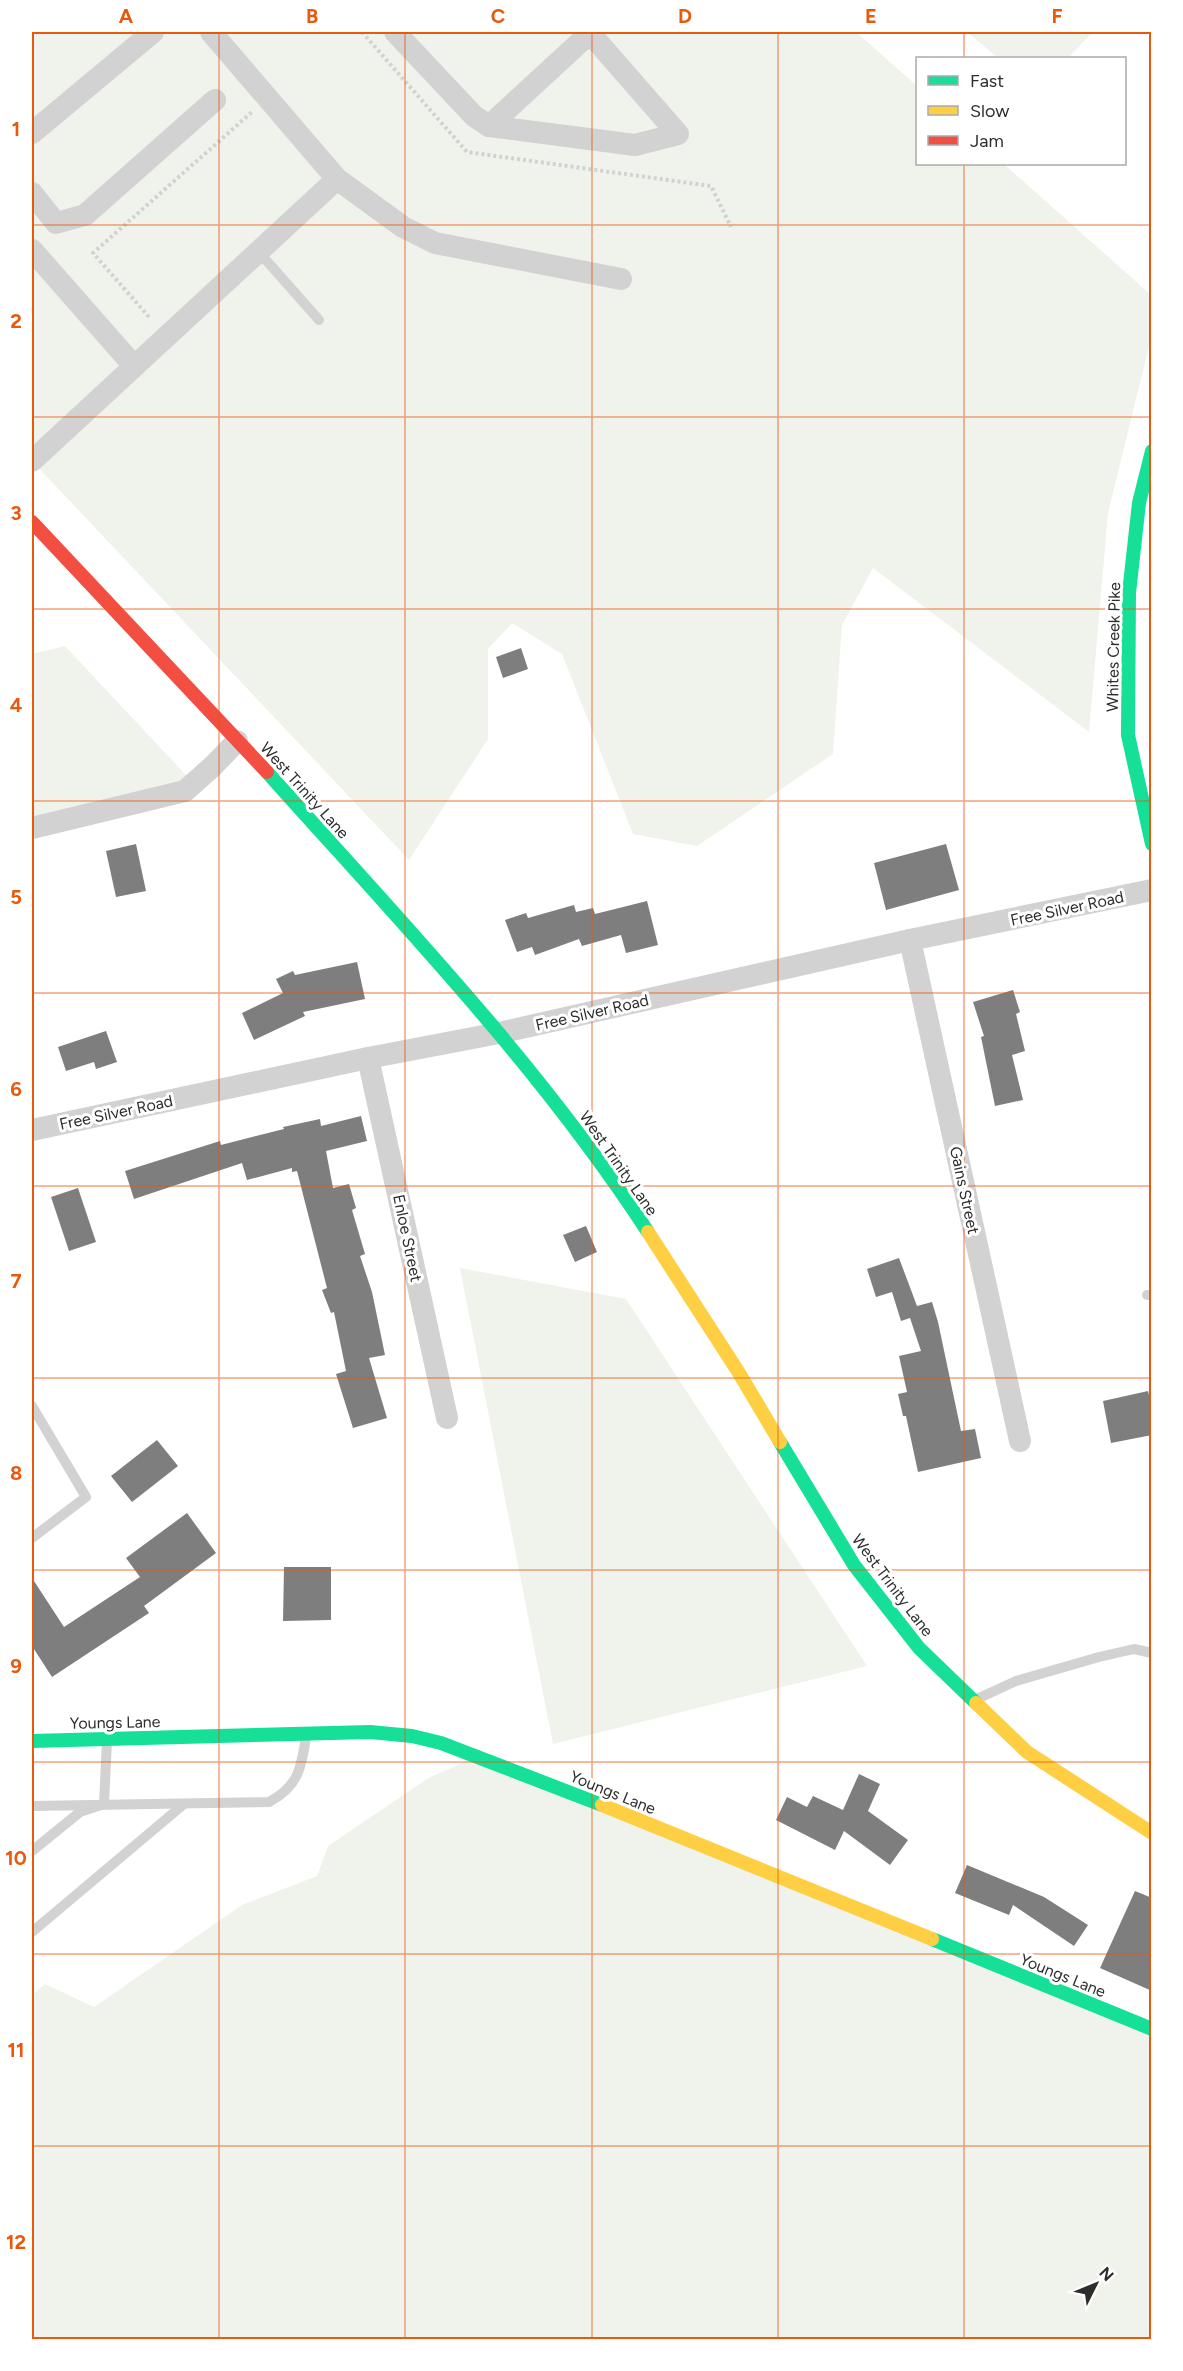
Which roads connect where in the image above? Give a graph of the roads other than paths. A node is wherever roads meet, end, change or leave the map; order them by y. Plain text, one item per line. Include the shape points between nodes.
1 (153, 32) edge
2 (211, 32) edge
3 (395, 32) edge
4 (590, 32) edge
5 (215, 100) dead end
6 (489, 126) junction
7 (32, 134) edge
8 (337, 179) junction
9 (32, 193) edge
10 (56, 223) junction
11 (32, 244) edge
12 (32, 250) edge
13 (258, 251) junction
14 (621, 279) dead end
15 (319, 320) dead end
16 (134, 366) junction
17 (1152, 451) edge
18 (32, 461) edge
19 (32, 522) edge
20 (237, 741) junction
21 (32, 828) edge
22 (1152, 844) edge
23 (1152, 890) edge
24 (910, 940) junction
25 (499, 1033) junction
26 (368, 1058) junction
27 (32, 1130) edge
28 (32, 1406) edge
29 (447, 1418) dead end
30 (1020, 1441) dead end
31 (32, 1538) edge
32 (1152, 1653) edge
33 (974, 1701) junction
34 (307, 1734) junction
35 (107, 1739) junction
36 (32, 1741) edge
37 (104, 1804) junction
38 (184, 1804) junction
39 (32, 1806) edge
40 (1152, 1833) edge
41 (32, 1851) edge
42 (33, 1926) edge
43 (1152, 2029) edge

1 - 7 street
2 - 8 street
3 - 6 street via 474,116
4 - 6 street
4 - 6 street via 678,134 635,145
5 - 10 street via 85,215
8 - 13 street
8 - 14 street via 402,227 435,243
9 - 10 street
10 - 11 street
12 - 16 street
13 - 15 lane
13 - 16 street
16 - 18 street
17 - 22 main road, Whites Creek Pike via 1139,503 1129,593 1128,735
19 - 20 main road, West Trinity Lane
20 - 21 street via 185,790
20 - 25 main road, West Trinity Lane
23 - 24 street, Free Silver Road
24 - 25 street, Free Silver Road
24 - 30 street, Gains Street
25 - 26 street, Free Silver Road
25 - 33 main road, West Trinity Lane via 551,1096 646,1229 739,1373 854,1564 920,1648
26 - 27 street, Free Silver Road
26 - 29 street, Enloe Street
28 - 31 lane via 86,1497
32 - 33 lane via 1134,1649 1099,1657 1016,1681
33 - 40 main road, West Trinity Lane via 1027,1752
34 - 35 main road, Youngs Lane
34 - 38 lane via 301,1767 282,1795 269,1802
34 - 43 main road, Youngs Lane via 370,1732 441,1743
35 - 36 main road, Youngs Lane
35 - 37 lane
37 - 38 lane
37 - 39 lane
37 - 41 lane via 80,1812
38 - 42 lane

